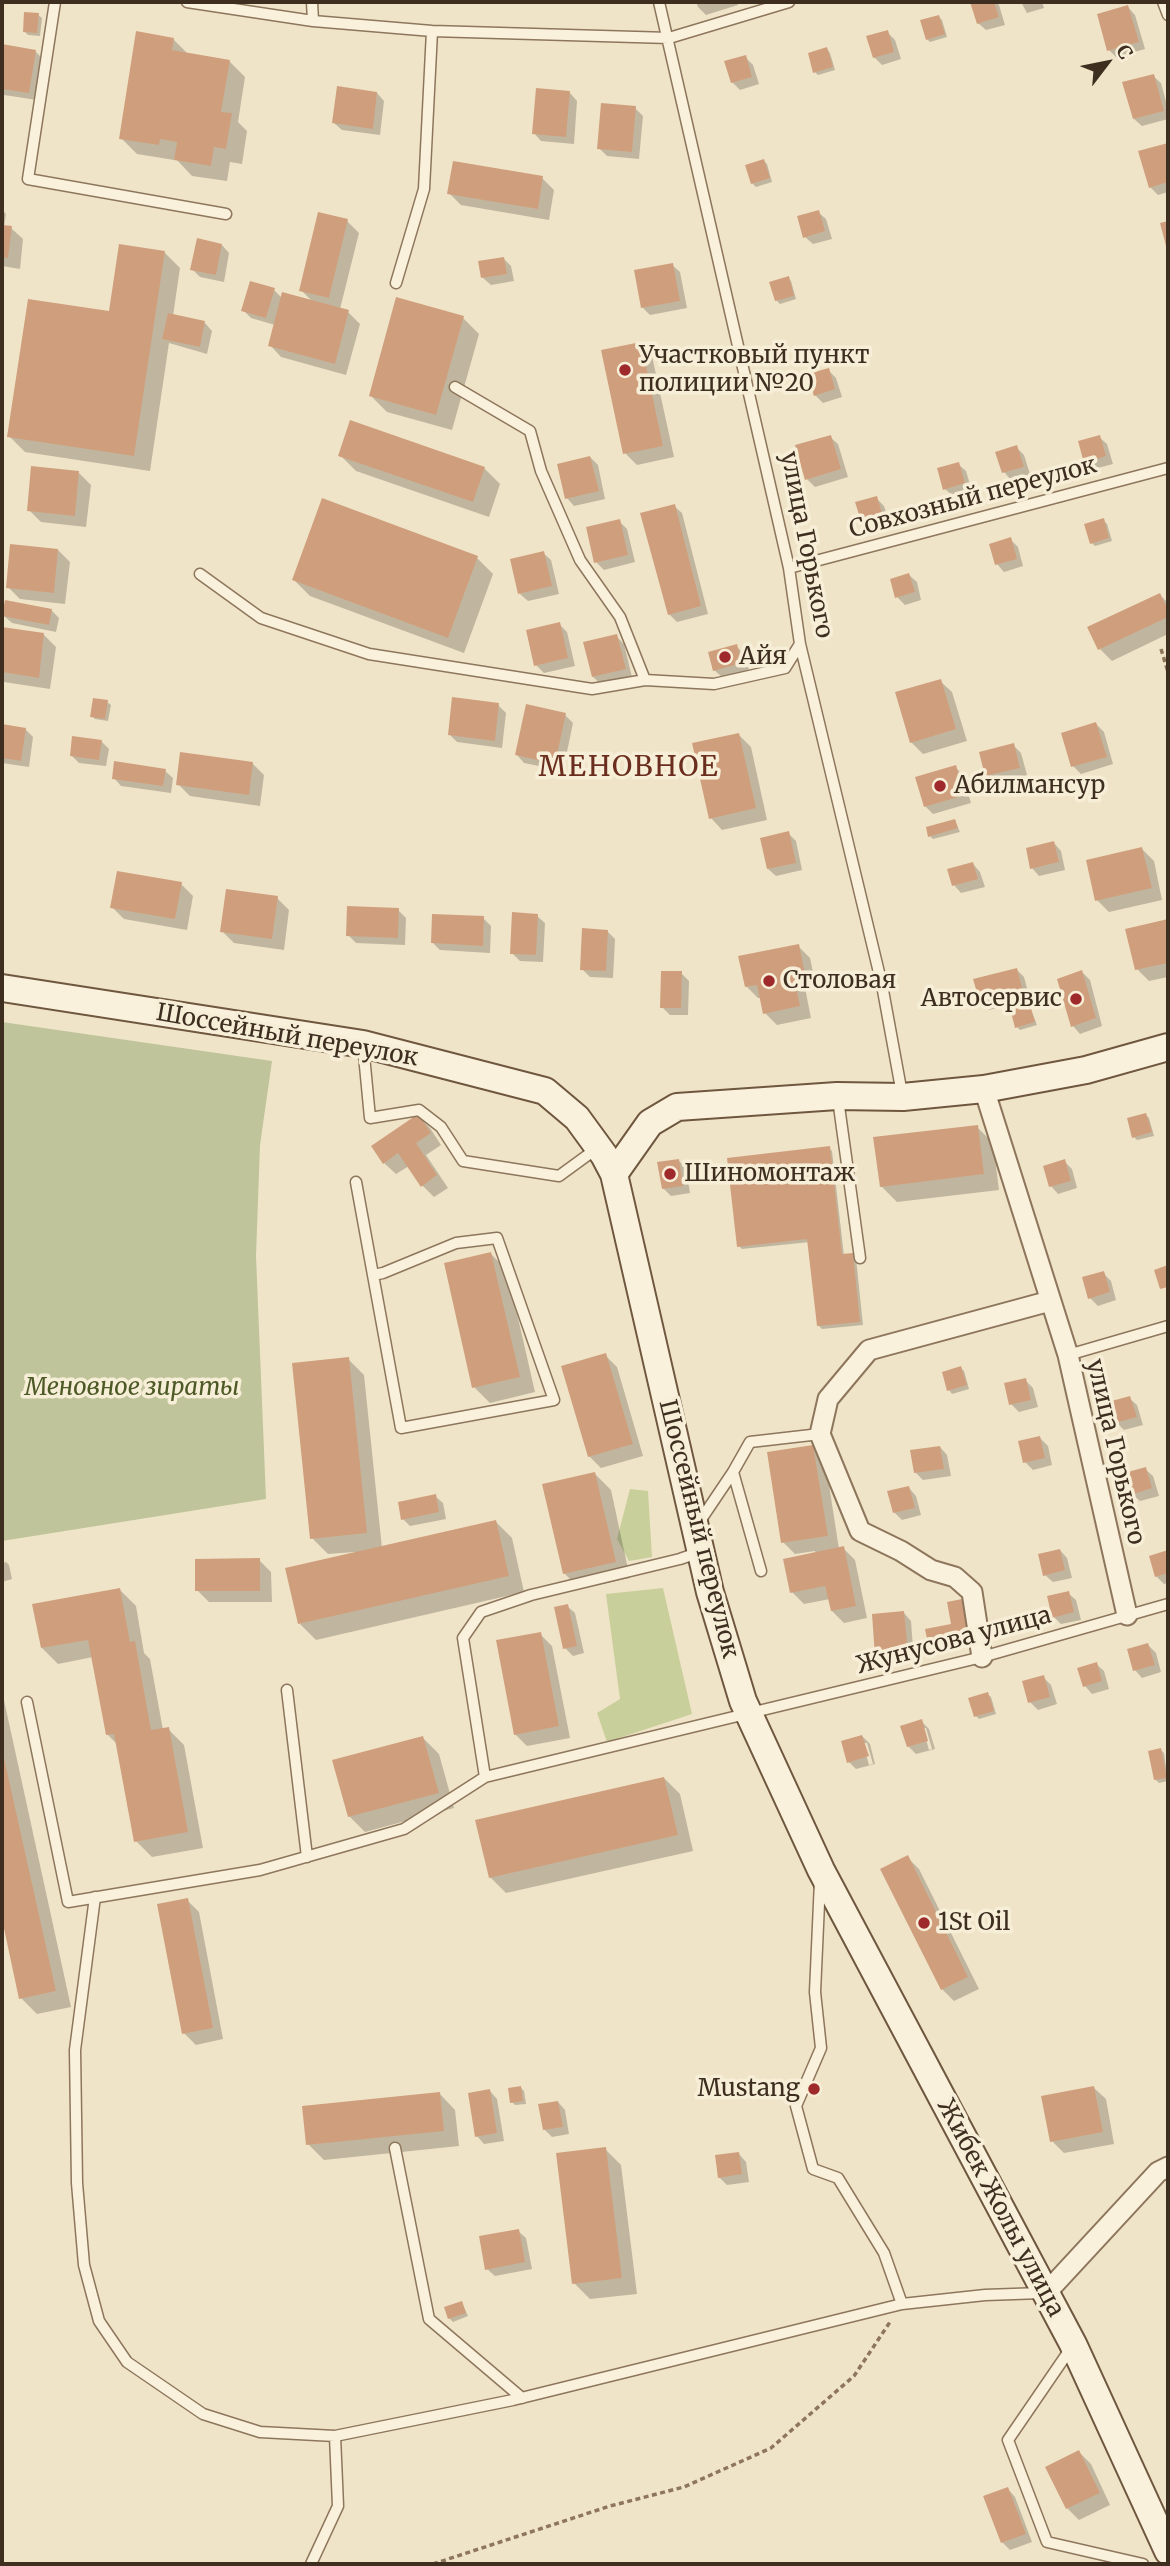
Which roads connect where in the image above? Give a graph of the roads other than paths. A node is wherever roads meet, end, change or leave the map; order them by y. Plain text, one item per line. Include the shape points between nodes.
1 (55, 2) edge
2 (187, 2) edge
3 (312, 2) edge
4 (659, 2) edge
5 (789, 2) edge
6 (1163, 2) edge
7 (1168, 15) edge
8 (313, 21) junction
9 (432, 31) junction
10 (669, 38) junction
11 (226, 214) dead end
12 (396, 283) dead end
13 (455, 387) dead end
14 (1168, 468) edge
15 (789, 568) junction
16 (200, 574) dead end
17 (800, 644) junction
18 (645, 680) junction
19 (2, 988) edge
20 (363, 1044) junction
21 (1168, 1047) edge
22 (984, 1089) junction
23 (837, 1096) junction
24 (903, 1097) junction
25 (598, 1147) junction
26 (614, 1174) junction
27 (356, 1182) dead end
28 (860, 1258) dead end
29 (373, 1275) junction
30 (1050, 1301) junction
31 (1168, 1326) edge
32 (1068, 1355) junction
33 (820, 1434) junction
34 (733, 1472) junction
35 (698, 1540) junction
36 (761, 1571) dead end
37 (1168, 1604) edge
38 (1127, 1615) junction
39 (982, 1657) junction
40 (287, 1690) dead end
41 (27, 1702) dead end
42 (749, 1715) junction
43 (485, 1777) junction
44 (307, 1857) junction
45 (821, 1870) junction
46 (94, 1897) junction
47 (395, 2148) dead end
48 (1168, 2167) edge
49 (1046, 2293) junction
50 (902, 2304) junction
51 (1073, 2344) junction
52 (522, 2398) junction
53 (335, 2436) junction
54 (1168, 2551) edge
55 (311, 2564) edge
56 (1143, 2564) edge

1 - 11 lane via 28,179
2 - 8 lane
3 - 8 lane
4 - 10 lane, улица Горького
5 - 10 lane
6 - 7 lane
8 - 9 lane
9 - 10 lane
9 - 12 lane via 424,188
10 - 15 lane, улица Горького
13 - 18 lane via 530,431 541,471 580,560 620,617
14 - 15 lane, Совхозный переулок
15 - 17 lane, улица Горького
16 - 18 lane via 261,618 369,654 592,689
17 - 18 lane via 785,668 714,684
17 - 24 lane, улица Горького via 882,985
19 - 20 main road, Шоссейный переулок
20 - 25 main road, Шоссейный переулок via 545,1091 577,1118
20 - 25 lane via 370,1118 419,1110 441,1127 463,1161 559,1176
21 - 22 main road via 1086,1070
22 - 24 main road
22 - 30 street, улица Горького
23 - 24 main road
23 - 26 main road via 677,1107 650,1123
23 - 28 lane
25 - 26 main road, Шоссейный переулок
26 - 35 main road, Шоссейный переулок
27 - 29 lane
29 - 29 lane via 401,1427 554,1400 497,1238 456,1244
30 - 32 street, улица Горького
30 - 33 street via 869,1350 828,1399
31 - 32 lane
32 - 38 street, улица Горького
33 - 34 lane via 750,1442
33 - 39 street via 860,1531 931,1570 955,1577 972,1592
34 - 35 lane
34 - 36 lane
35 - 42 main road, Шоссейный переулок
35 - 43 lane via 680,1559 531,1595 481,1612 463,1638
37 - 38 lane, Жунусова улица
38 - 39 lane, Жунусова улица
39 - 42 lane, Жунусова улица
40 - 44 lane
41 - 46 lane, Жунусова улица via 68,1902
42 - 43 lane, Жунусова улица
42 - 45 main road, Шоссейный переулок
43 - 44 lane, Жунусова улица via 404,1829
44 - 46 lane, Жунусова улица via 260,1870
45 - 49 main road, Жибек Жолы улица
45 - 50 lane via 815,1992 821,2048 796,2106 813,2169 838,2178 884,2253
46 - 53 lane via 75,2050 77,2183 84,2265 99,2321 127,2362 203,2413 260,2432
47 - 52 lane via 429,2319
48 - 49 street via 1158,2172
49 - 50 lane
49 - 51 main road, Жибек Жолы улица
50 - 52 lane
51 - 54 main road, Жибек Жолы улица
51 - 56 lane via 1008,2440 1046,2542
52 - 53 lane
53 - 55 lane via 338,2506

